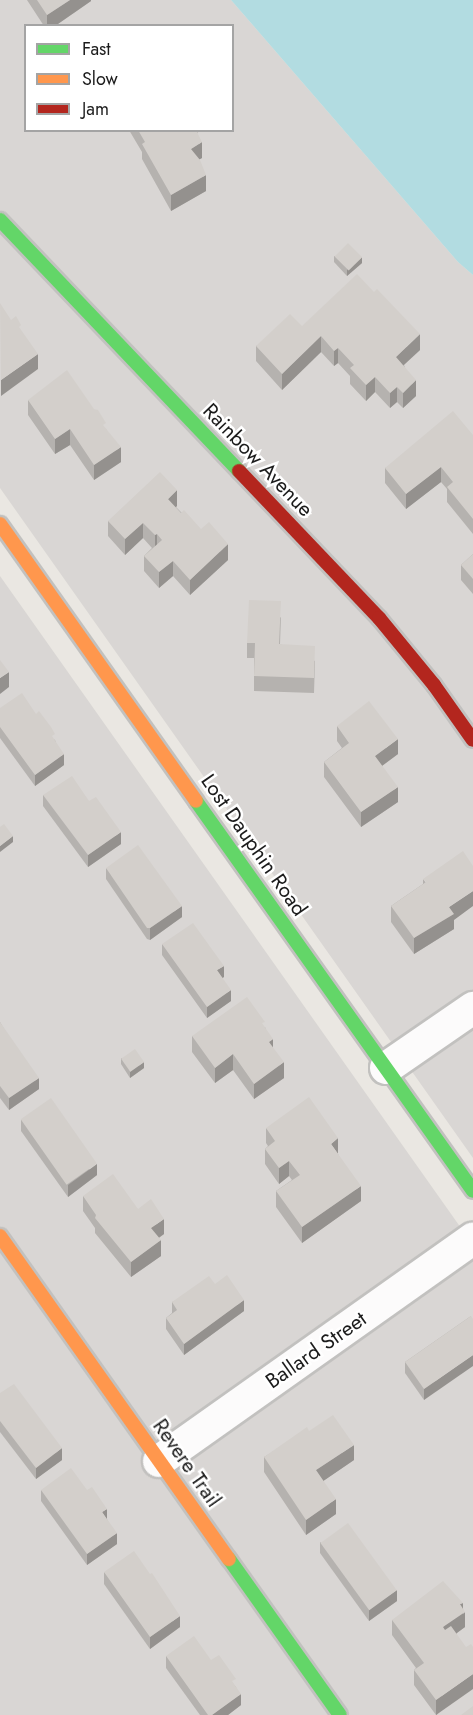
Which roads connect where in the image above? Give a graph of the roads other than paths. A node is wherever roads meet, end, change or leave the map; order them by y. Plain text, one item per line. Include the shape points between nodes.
1 (0, 220) edge
2 (0, 524) edge
3 (473, 740) edge
4 (473, 1008) edge
5 (386, 1068) junction
6 (473, 1191) edge
7 (0, 1236) edge
8 (473, 1239) edge
9 (159, 1461) junction
10 (340, 1715) edge

1 - 3 street, Rainbow Avenue via 379,618
2 - 5 street, Lost Dauphin Road
4 - 5 street
5 - 6 street, Lost Dauphin Road
7 - 9 street, Revere Trail
8 - 9 street, Ballard Street
9 - 10 street, Revere Trail

